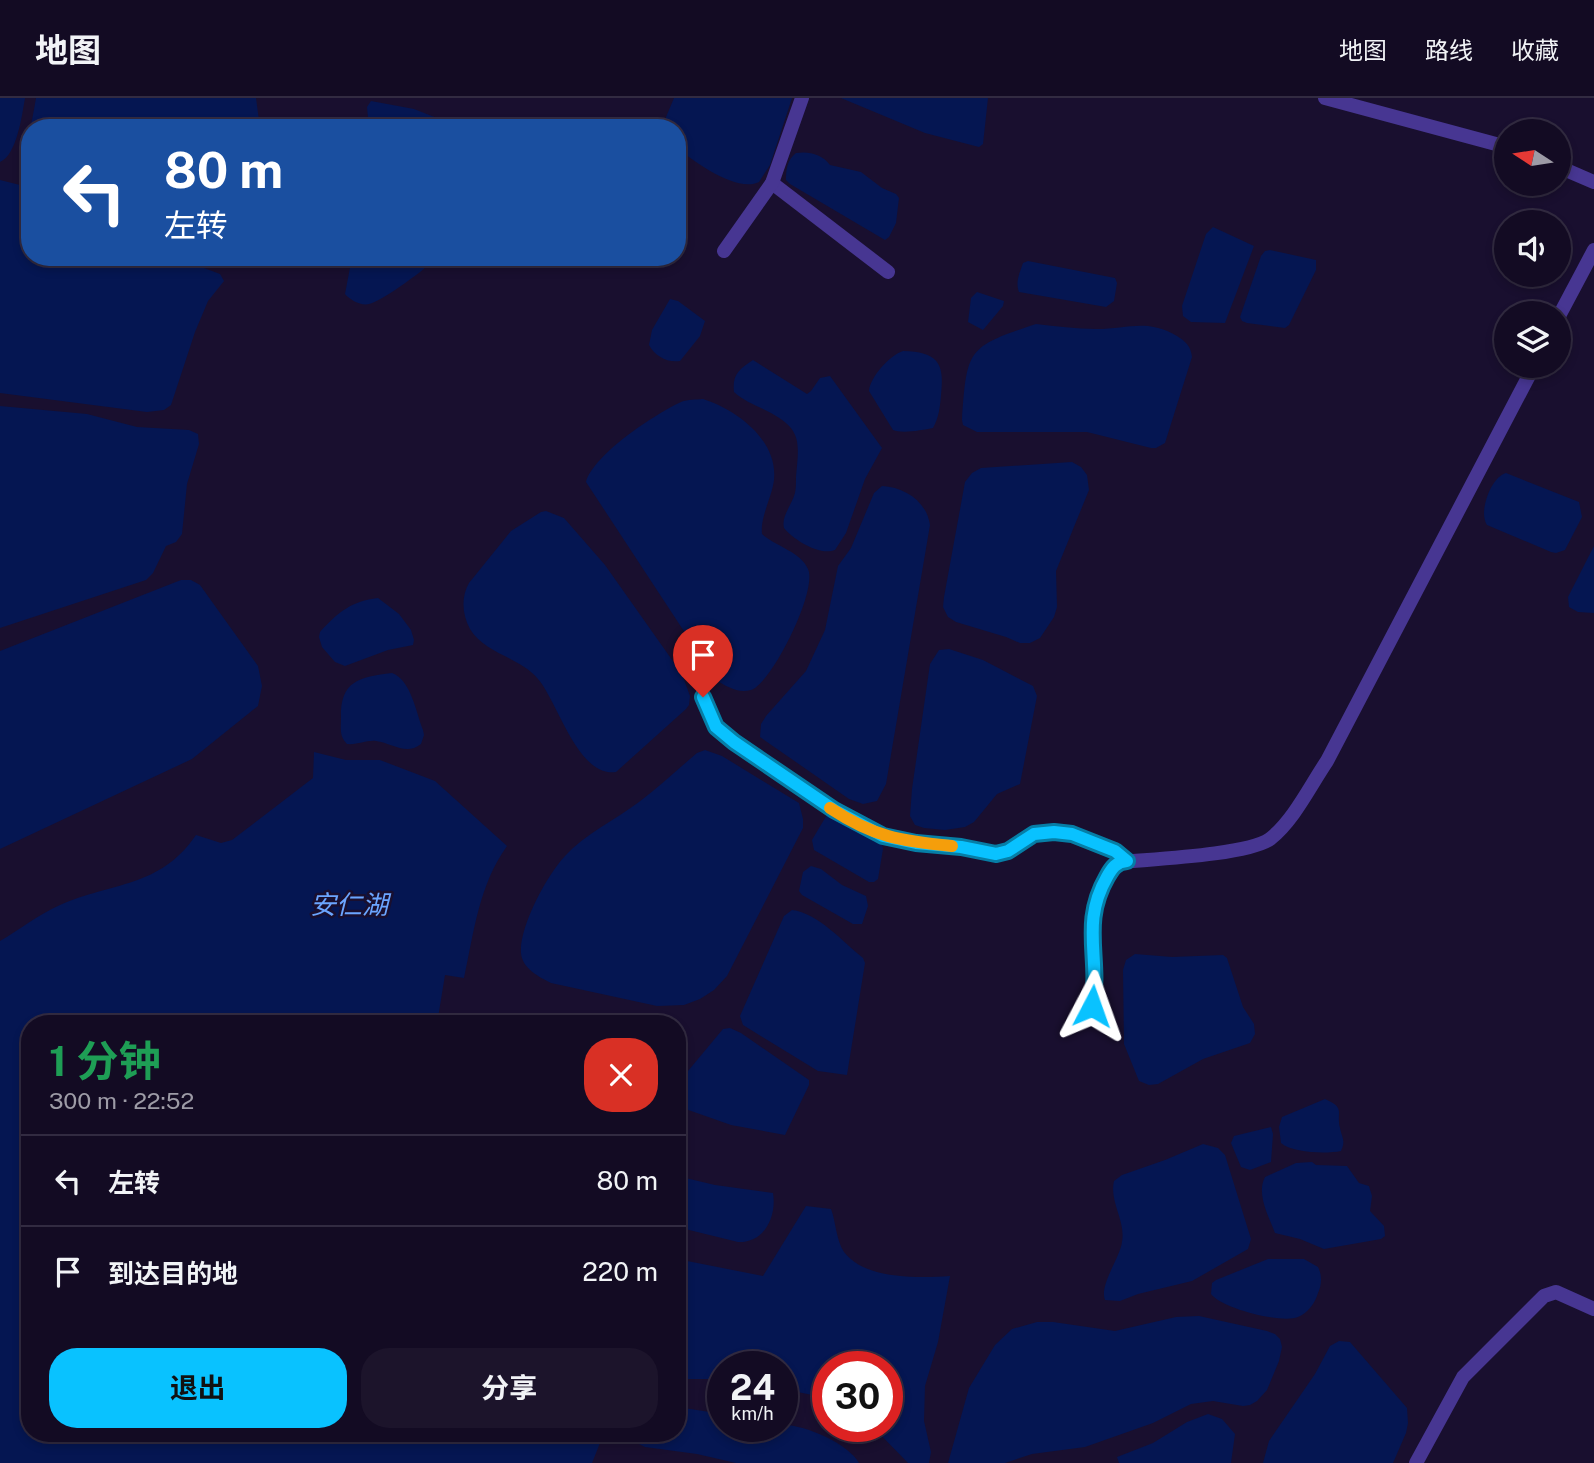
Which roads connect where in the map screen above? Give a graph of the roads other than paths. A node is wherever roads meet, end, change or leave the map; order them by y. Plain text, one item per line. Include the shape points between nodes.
1 (802, 98) edge
2 (1325, 98) edge
3 (1494, 144) edge
4 (1572, 173) edge
5 (1594, 182) edge
6 (772, 183) junction
7 (1594, 250) edge
8 (724, 251) dead end
9 (888, 272) dead end
10 (1567, 301) edge
11 (1528, 378) edge
12 (703, 697) dead end
13 (1127, 861) junction
14 (1092, 1006) dead end
15 (1594, 1309) edge
16 (1416, 1463) edge

1 - 6 street
2 - 3 street
4 - 5 street
6 - 8 street
6 - 9 street
7 - 10 street
11 - 13 street via 1327,761 1290,816 1271,837 1248,848
12 - 13 street via 716,727 730,739 834,810 883,836 996,854 1034,834 1054,832 1115,851
13 - 14 street via 1111,869 1097,894 1091,932
15 - 16 street via 1556,1292 1544,1296 1463,1377

